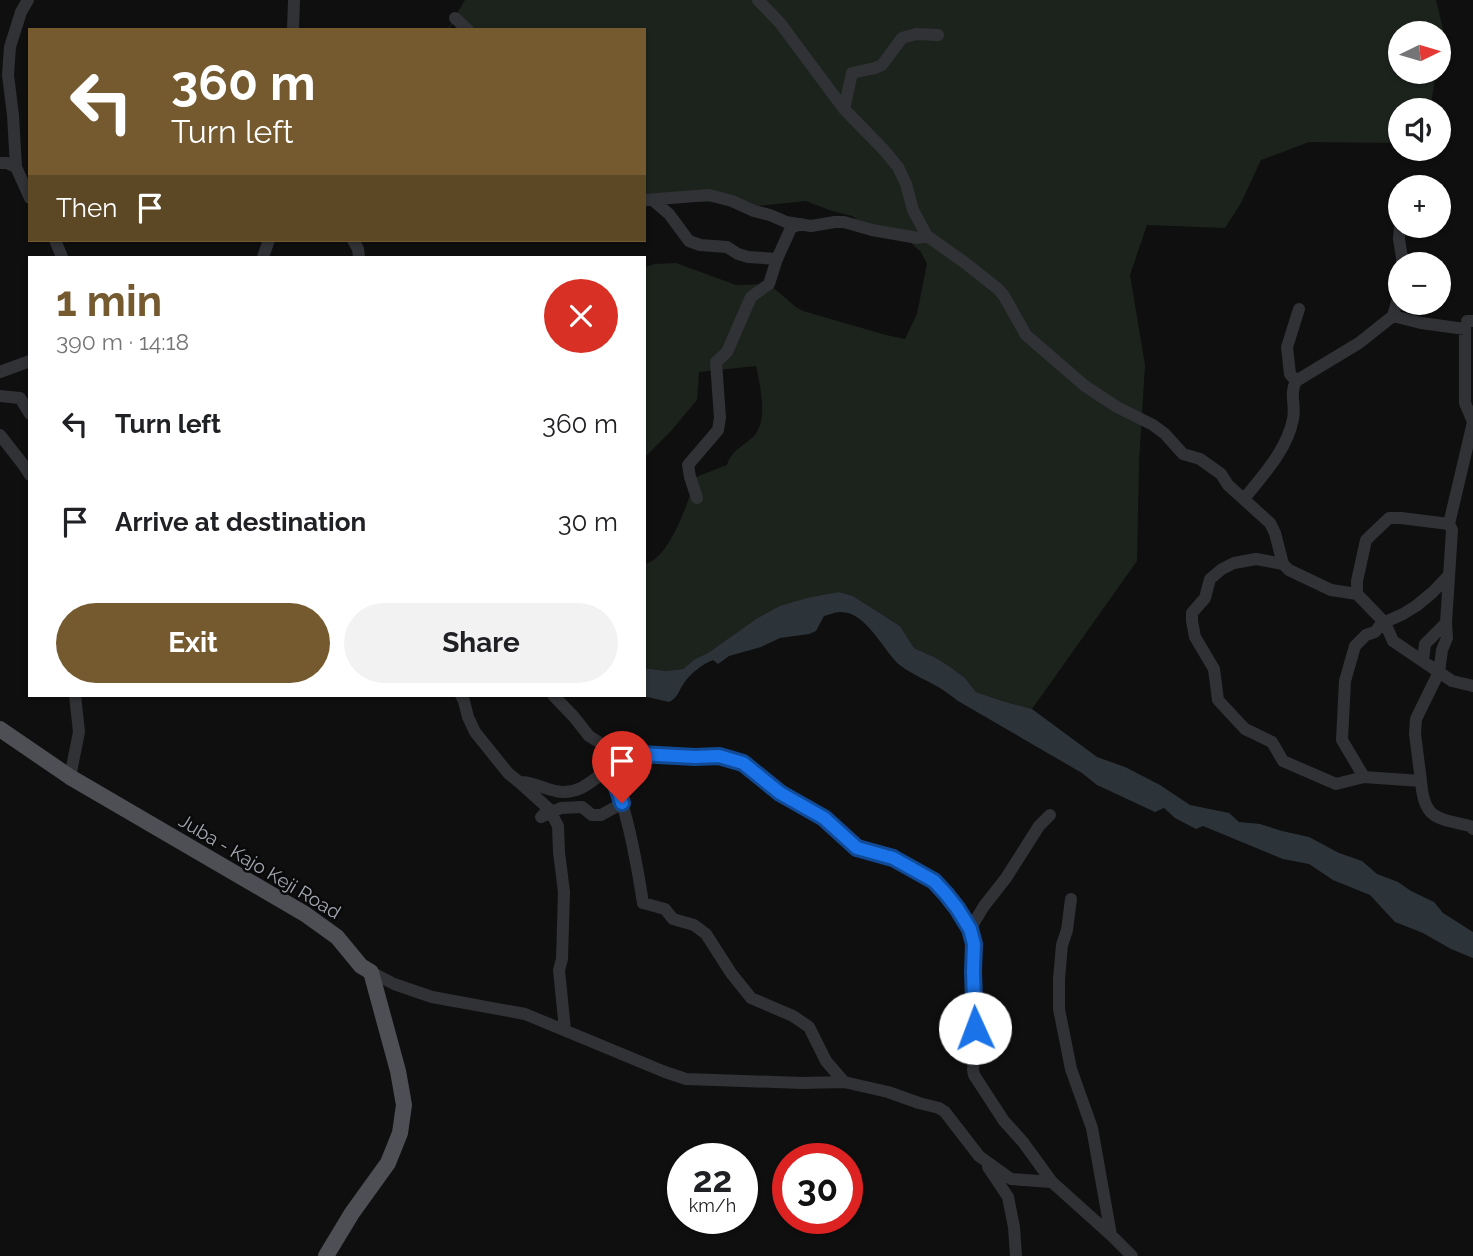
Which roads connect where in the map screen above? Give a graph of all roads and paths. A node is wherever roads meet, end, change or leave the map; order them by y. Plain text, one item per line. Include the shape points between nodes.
1 (28, 0) edge
2 (294, 0) edge
3 (758, 0) edge
4 (455, 18) dead end
5 (293, 28) edge
6 (466, 28) edge
7 (938, 36) dead end
8 (6, 102) edge
9 (844, 109) junction
10 (0, 163) edge
11 (16, 167) junction
12 (28, 194) edge
13 (650, 202) edge
14 (913, 210) junction
15 (801, 224) junction
16 (905, 235) junction
17 (927, 236) junction
18 (777, 258) junction
19 (1299, 309) dead end
20 (1393, 316) joint
21 (28, 362) edge
22 (0, 372) edge
23 (1296, 381) junction
24 (0, 396) edge
25 (28, 411) edge
26 (1473, 422) edge
27 (0, 435) edge
28 (28, 472) edge
29 (697, 498) dead end
30 (1244, 499) junction
31 (1449, 524) junction
32 (1283, 564) junction
33 (1449, 575) junction
34 (1357, 594) junction
35 (1385, 623) junction
36 (1447, 623) junction
37 (1423, 660) junction
38 (1439, 672) junction
39 (1473, 686) edge
40 (75, 697) edge
41 (462, 697) edge
42 (555, 697) edge
43 (0, 729) edge
44 (631, 759) junction
45 (609, 768) junction
46 (70, 777) junction
47 (1363, 777) junction
48 (1421, 781) junction
49 (519, 782) junction
50 (622, 803) junction
51 (549, 809) junction
52 (1050, 815) dead end
53 (1473, 829) edge
54 (1071, 899) dead end
55 (970, 929) junction
56 (371, 972) junction
57 (565, 1030) junction
58 (844, 1082) junction
59 (979, 1156) junction
60 (1052, 1182) junction
61 (1111, 1235) junction
62 (326, 1256) edge
63 (1016, 1256) edge
64 (1132, 1256) edge

1 - 8 street via 10,47
2 - 5 street
3 - 9 street
4 - 6 street
7 - 9 street via 902,38 882,65 852,73
8 - 11 street
9 - 14 street via 898,167
10 - 11 street
11 - 12 street
13 - 15 street via 709,195
13 - 18 street via 669,214 689,241 727,247 748,257
14 - 16 street
14 - 17 street
15 - 16 street via 844,222
15 - 18 street via 791,228
16 - 17 street
17 - 30 street via 998,289 1026,335 1085,386 1153,425 1183,454 1221,474
18 - 29 street via 769,284 751,297 727,352 716,362 718,430 688,465
19 - 23 street via 1287,346 1290,374
20 - 23 street via 1359,343
20 - 26 street via 1465,329 1465,403
21 - 22 street
23 - 30 street via 1293,419 1285,442
24 - 25 street via 20,398
26 - 31 street
27 - 28 street
30 - 32 street via 1270,523
31 - 33 street
31 - 34 street via 1389,518 1366,540
32 - 34 street via 1323,586
32 - 47 street via 1256,559 1222,569 1210,579 1205,598 1192,613 1195,637 1214,669 1218,700 1245,729 1272,742 1283,761 1336,784
33 - 35 street via 1416,606
33 - 36 street
34 - 35 street
35 - 37 street via 1393,642
35 - 47 street via 1355,646 1345,681 1342,740
36 - 37 street via 1425,644
36 - 38 street
37 - 38 street
38 - 39 street
38 - 48 street via 1416,719
40 - 46 street via 79,732
41 - 49 street via 475,732
42 - 44 street via 589,736
43 - 46 main road, Juba - Kajo Keji Road
44 - 45 street
44 - 55 street via 640,754 719,756 743,763 780,793 824,818 857,848 893,858 934,881
45 - 49 street via 582,789 564,792
45 - 50 street
46 - 56 main road, Juba - Kajo Keji Road via 305,914 337,937 361,967
47 - 48 street
48 - 53 street via 1422,798 1429,810 1438,818
49 - 51 street
50 - 51 street via 601,815 582,807 561,808 541,817
50 - 58 street via 643,903 665,909 673,919 706,934 751,998 809,1027
51 - 57 street via 558,826 564,892 559,970
52 - 55 street
54 - 61 street via 1062,945 1059,1009 1071,1069 1092,1128
55 - 60 street via 974,944 974,1075
56 - 57 street via 432,997 525,1014
56 - 62 main road via 398,1071 404,1105 400,1133 388,1163
57 - 58 street via 687,1079
58 - 59 street via 939,1108
59 - 60 street via 1011,1179
59 - 63 street via 1008,1196
60 - 61 street
61 - 64 street

